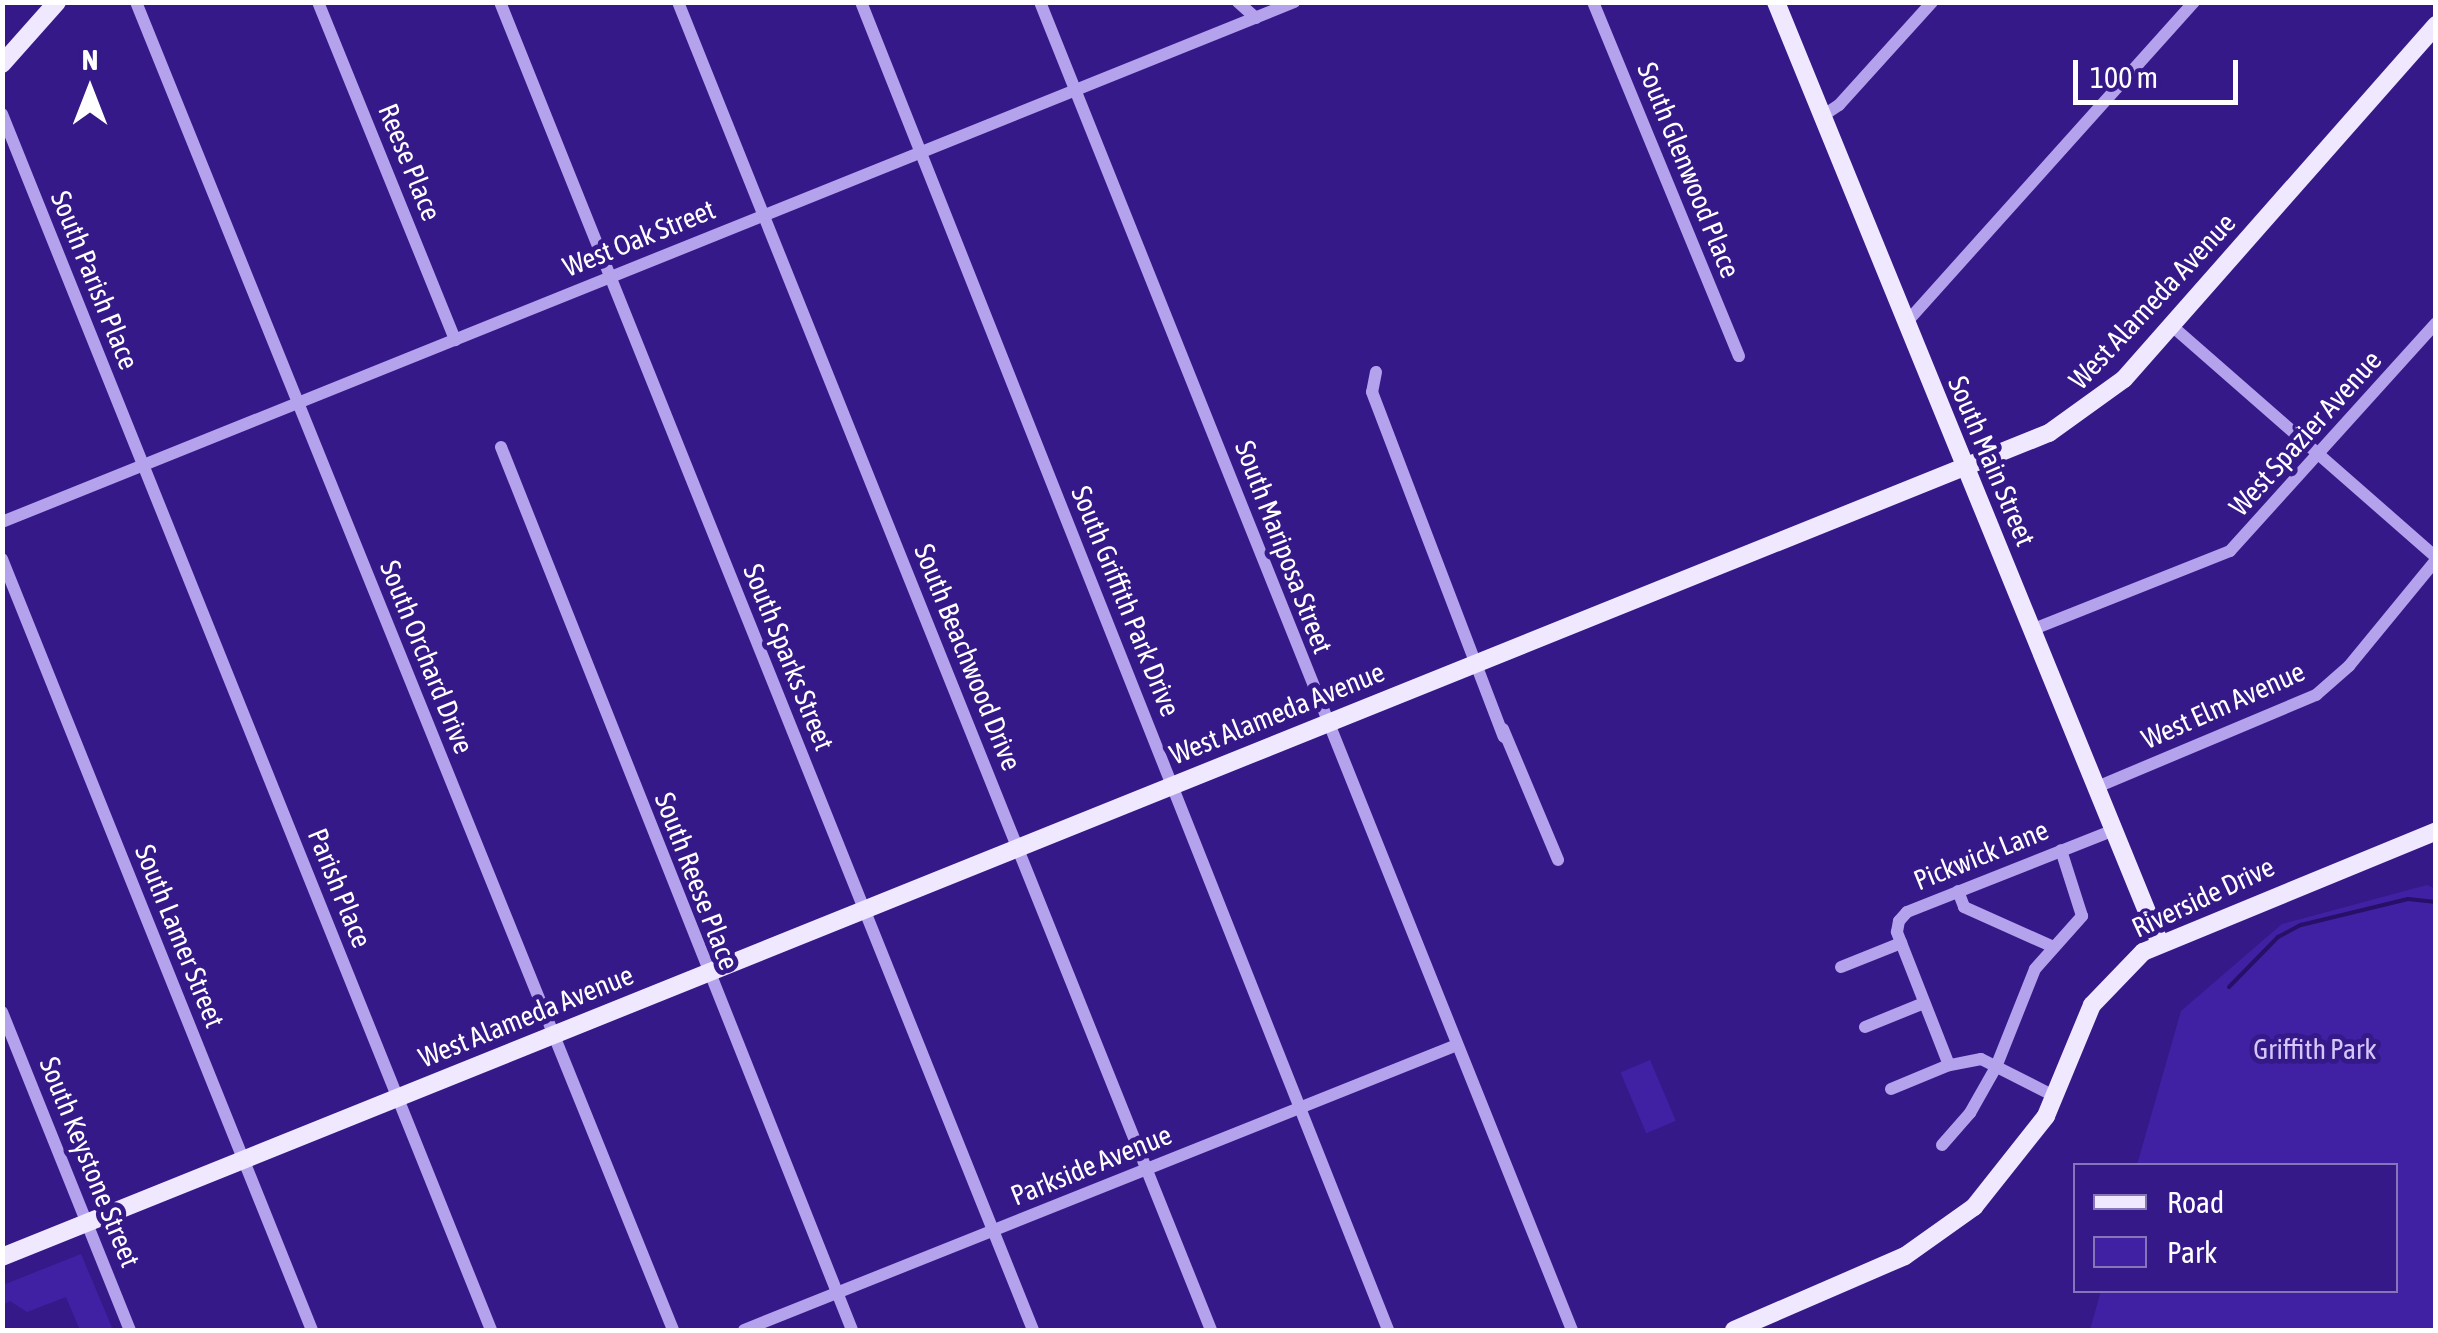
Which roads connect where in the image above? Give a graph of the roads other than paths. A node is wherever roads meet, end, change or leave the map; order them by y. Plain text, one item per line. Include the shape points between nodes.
1 (57, 2) edge
2 (136, 2) edge
3 (318, 2) edge
4 (500, 2) edge
5 (678, 2) edge
6 (862, 2) edge
7 (1040, 2) edge
8 (1238, 2) edge
9 (1294, 2) edge
10 (1593, 2) edge
11 (1776, 2) edge
12 (1932, 2) edge
13 (2194, 2) edge
14 (1256, 18) junction
15 (2436, 25) edge
16 (2, 64) edge
17 (1076, 91) junction
18 (2, 114) edge
19 (1821, 117) junction
20 (922, 153) junction
21 (764, 216) junction
22 (609, 276) junction
23 (2436, 323) edge
24 (1905, 324) junction
25 (2172, 326) junction
26 (455, 340) junction
27 (1738, 356) dead end
28 (1376, 372) dead end
29 (296, 402) junction
30 (501, 447) dead end
31 (2320, 455) junction
32 (142, 464) junction
33 (1964, 467) junction
34 (2, 522) edge
35 (2, 559) edge
36 (2436, 559) edge
37 (2034, 629) junction
38 (1476, 662) junction
39 (1326, 724) junction
40 (1172, 785) junction
41 (2097, 787) junction
42 (2114, 830) junction
43 (2436, 831) edge
44 (1017, 848) junction
45 (2061, 850) junction
46 (1558, 860) dead end
47 (1958, 891) junction
48 (861, 910) junction
49 (2160, 942) junction
50 (1901, 943) junction
51 (2051, 946) junction
52 (1841, 968) dead end
53 (706, 973) junction
54 (1924, 1003) junction
55 (2, 1012) edge
56 (1865, 1026) dead end
57 (551, 1035) junction
58 (1457, 1045) junction
59 (1948, 1065) junction
60 (1996, 1067) junction
61 (1891, 1089) dead end
62 (396, 1098) junction
63 (2056, 1098) junction
64 (1303, 1105) junction
65 (1942, 1146) dead end
66 (242, 1160) junction
67 (1146, 1170) junction
68 (87, 1224) junction
69 (992, 1232) junction
70 (2, 1257) edge
71 (837, 1293) junction
72 (130, 1330) edge
73 (312, 1330) edge
74 (491, 1330) edge
75 (673, 1330) edge
76 (744, 1330) edge
77 (852, 1330) edge
78 (1033, 1330) edge
79 (1212, 1330) edge
80 (1388, 1330) edge
81 (1572, 1330) edge
82 (1734, 1330) edge

1 - 16 main road
2 - 29 street, South Orchard Drive
3 - 26 street, Reese Place
4 - 22 street, South Sparks Street
5 - 21 street, South Beachwood Drive
6 - 20 street, South Griffith Park Drive
7 - 17 street, South Mariposa Street
8 - 14 street
9 - 14 street, West Oak Street
10 - 27 street, South Glenwood Place
11 - 19 main road, South Main Street
12 - 19 street via 1840,105
13 - 24 street
14 - 17 street, West Oak Street
15 - 25 main road, West Alameda Avenue
17 - 20 street, West Oak Street
17 - 39 street, South Mariposa Street
18 - 32 street, South Parish Place
19 - 24 main road, South Main Street
20 - 21 street, West Oak Street
20 - 40 street, South Griffith Park Drive
21 - 22 street, West Oak Street
21 - 44 street, South Beachwood Drive
22 - 26 street, West Oak Street
22 - 48 street, South Sparks Street
23 - 31 street, West Spazier Avenue
24 - 33 main road, South Main Street
25 - 31 street
25 - 33 main road, West Alameda Avenue via 2088,411
26 - 29 street, West Oak Street
28 - 38 street via 1372,392
29 - 32 street, West Oak Street
29 - 57 street, South Orchard Drive
30 - 53 street, South Reese Place
31 - 36 street
31 - 37 street, West Spazier Avenue via 2230,551
32 - 34 street, West Oak Street
32 - 62 street, Parish Place
33 - 37 main road, South Main Street
33 - 38 main road, West Alameda Avenue
35 - 66 street, South Lamer Street
36 - 41 street, West Elm Avenue via 2350,666 2316,694
37 - 41 main road, South Main Street
38 - 39 main road, West Alameda Avenue
38 - 46 street
39 - 40 main road, West Alameda Avenue
39 - 58 street, South Mariposa Street
40 - 44 main road, West Alameda Avenue
40 - 64 street, South Griffith Park Drive
41 - 42 main road, South Main Street
42 - 45 street, Pickwick Lane
42 - 49 main road, South Main Street
43 - 49 main road, Riverside Drive
44 - 48 main road, West Alameda Avenue
44 - 67 street, South Beachwood Drive
45 - 47 street, Pickwick Lane
45 - 51 street via 2083,909
47 - 50 street, Pickwick Lane via 1907,912 1898,921
47 - 51 street via 1964,907
48 - 53 main road, West Alameda Avenue
48 - 69 street, South Sparks Street
49 - 63 main road, Riverside Drive via 2121,970 2092,1004
50 - 52 street
50 - 54 street
51 - 60 street via 2026,985
53 - 57 main road, West Alameda Avenue
53 - 71 street, South Reese Place
54 - 56 street
54 - 59 street
55 - 68 street, South Keystone Street
57 - 62 main road, West Alameda Avenue
57 - 75 street, South Orchard Drive
58 - 64 street, Parkside Avenue
58 - 81 street, South Mariposa Street
59 - 60 street via 1974,1057
59 - 61 street
60 - 63 street
60 - 65 street
62 - 66 main road, West Alameda Avenue
62 - 74 street, Parish Place
63 - 82 main road, Riverside Drive via 2003,1177 1952,1226 1881,1268
64 - 67 street, Parkside Avenue
64 - 80 street, South Griffith Park Drive
66 - 68 main road, West Alameda Avenue
66 - 73 street, South Lamer Street
67 - 69 street, Parkside Avenue
67 - 79 street, South Beachwood Drive
68 - 70 main road, West Alameda Avenue
68 - 72 street, South Keystone Street
69 - 71 street, Parkside Avenue
69 - 78 street, South Sparks Street
71 - 76 street, Parkside Avenue
71 - 77 street, South Reese Place

